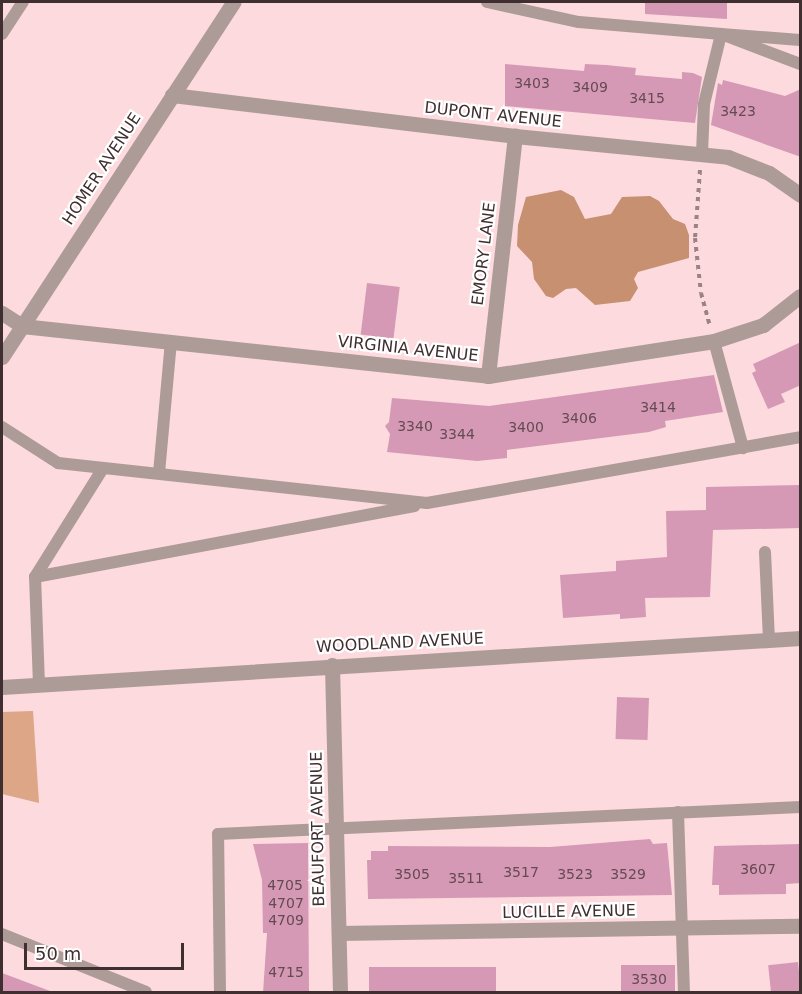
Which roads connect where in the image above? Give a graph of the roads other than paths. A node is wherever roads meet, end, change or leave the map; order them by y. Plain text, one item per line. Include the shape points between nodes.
1 (23, 2) edge
2 (233, 2) edge
3 (487, 2) edge
4 (2, 34) edge
5 (722, 34) junction
6 (801, 40) edge
7 (801, 64) edge
8 (172, 95) junction
9 (515, 136) junction
10 (702, 154) junction
11 (801, 195) edge
12 (801, 296) edge
13 (2, 313) edge
14 (22, 326) junction
15 (714, 341) junction
16 (171, 342) junction
17 (2, 357) edge
18 (488, 376) junction
19 (2, 427) edge
20 (801, 437) edge
21 (743, 448) junction
22 (103, 468) junction
23 (159, 473) junction
24 (427, 504) junction
25 (765, 552) dead end
26 (35, 576) junction
27 (801, 638) edge
28 (769, 640) junction
29 (332, 665) junction
30 (39, 685) junction
31 (2, 687) edge
32 (801, 807) edge
33 (678, 812) junction
34 (336, 828) junction
35 (801, 926) edge
36 (683, 928) junction
37 (339, 933) junction
38 (2, 934) edge
39 (146, 993) edge
40 (220, 993) edge
41 (340, 993) edge
42 (684, 993) edge

1 - 4 lane
2 - 8 street, HOMER AVENUE
3 - 5 lane via 579,22
5 - 6 lane
5 - 7 lane
5 - 10 lane via 704,104
8 - 9 street, DUPONT AVENUE
8 - 14 street, HOMER AVENUE
9 - 10 street, DUPONT AVENUE
9 - 18 street, EMORY LANE
10 - 11 street, DUPONT AVENUE via 747,162
12 - 15 street, VIRGINIA AVENUE via 764,325
13 - 14 street, VIRGINIA AVENUE
14 - 16 street, VIRGINIA AVENUE
14 - 17 street, HOMER AVENUE
15 - 18 street, VIRGINIA AVENUE
15 - 21 lane
16 - 18 street, VIRGINIA AVENUE
16 - 23 lane
19 - 22 lane via 58,463
20 - 21 lane
21 - 24 lane
22 - 23 lane
22 - 26 lane
23 - 24 lane
24 - 26 lane
25 - 28 lane
26 - 30 lane
27 - 28 street, WOODLAND AVENUE
28 - 29 street, WOODLAND AVENUE
29 - 30 street, WOODLAND AVENUE
29 - 34 street, BEAUFORT AVENUE
30 - 31 street, WOODLAND AVENUE
32 - 33 lane
33 - 34 lane
33 - 36 lane
34 - 37 street, BEAUFORT AVENUE
34 - 40 lane via 218,834
35 - 36 street, LUCILLE AVENUE
36 - 37 street, LUCILLE AVENUE
36 - 42 lane
37 - 41 street, BEAUFORT AVENUE
38 - 39 lane

